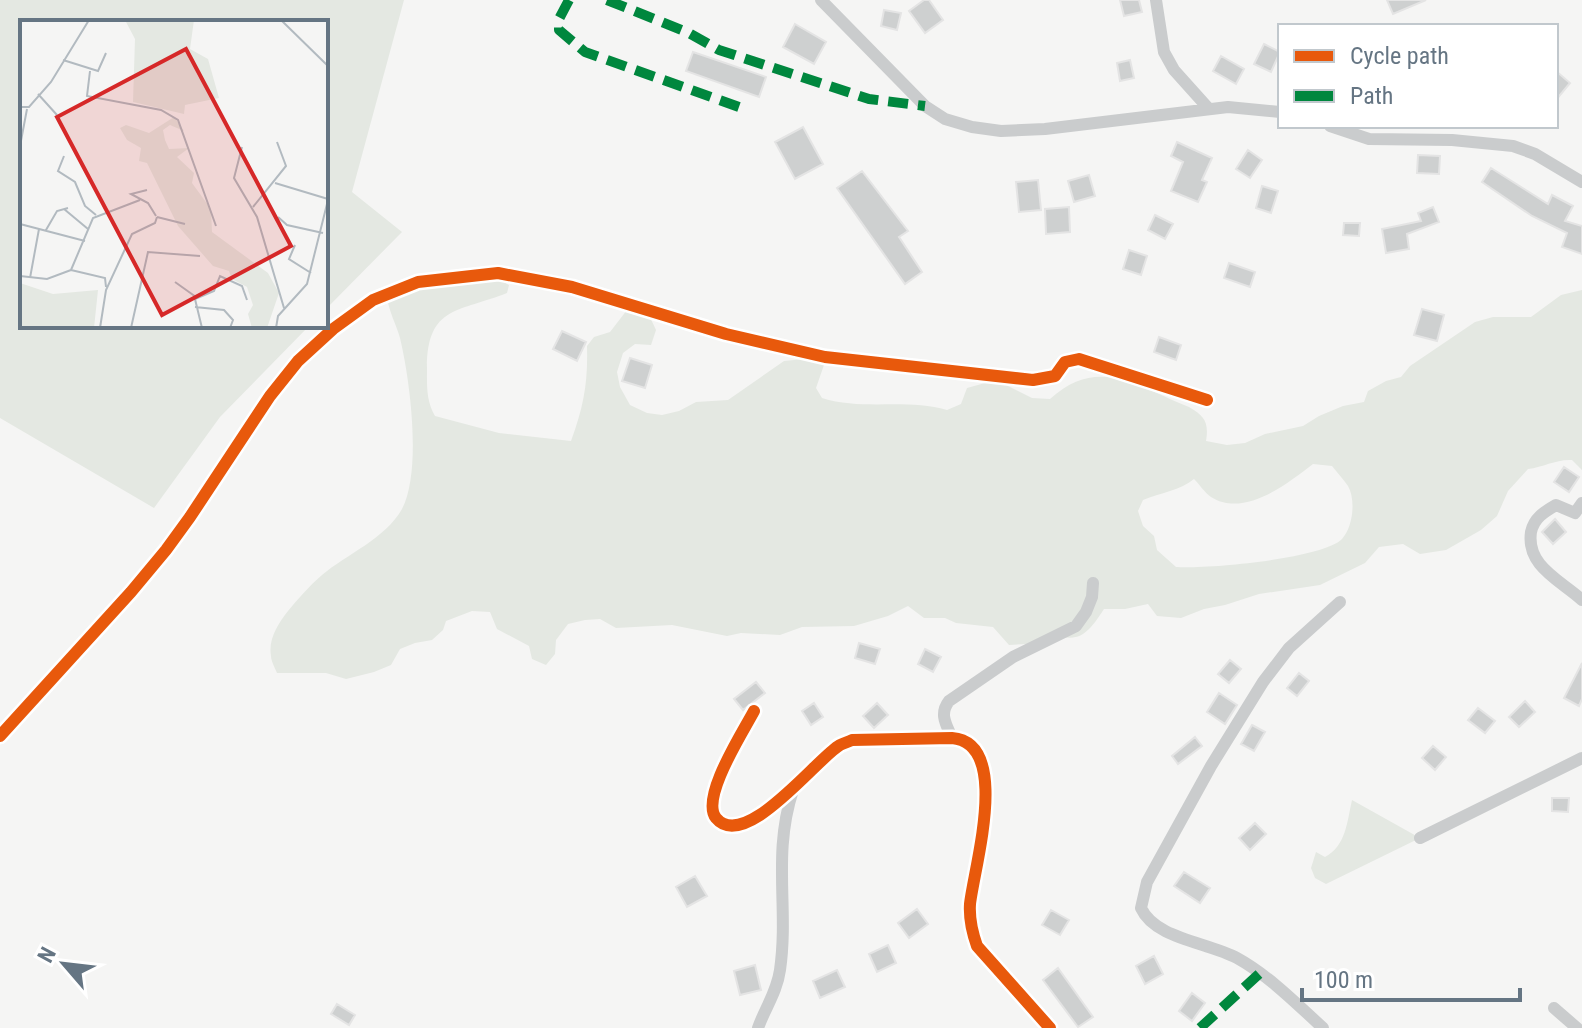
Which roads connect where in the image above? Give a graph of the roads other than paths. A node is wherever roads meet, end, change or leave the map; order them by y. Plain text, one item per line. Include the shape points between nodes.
1 (821, 0) edge
2 (1156, 0) edge
3 (1209, 109) junction
4 (1278, 112) edge
5 (1336, 128) edge
6 (1582, 182) edge
7 (1207, 400) dead end
8 (1582, 503) edge
9 (1093, 583) dead end
10 (1582, 600) edge
11 (1340, 602) dead end
12 (754, 711) dead end
13 (0, 736) edge
14 (952, 738) junction
15 (1582, 758) edge
16 (793, 790) junction
17 (1420, 838) dead end
18 (1554, 1008) dead end
19 (758, 1028) edge
20 (1050, 1028) edge
21 (1323, 1028) edge
22 (1577, 1028) edge

1 - 3 street via 925,106 972,127 1045,129
2 - 3 street via 1164,52
3 - 4 street
5 - 6 street via 1369,139 1513,146
7 - 13 street via 1079,359 1065,362 1055,376 1033,380 825,357 739,338 572,287 498,273 418,282 373,300 298,361 166,550
8 - 10 street via 1575,513 1556,505 1541,513 1530,543 1535,561
9 - 14 street via 1092,597 1076,626 1013,657 949,701 943,719
11 - 21 street via 1289,648 1263,682 1147,882 1141,908 1153,926 1253,968
12 - 16 street via 717,782 711,805 715,818 741,825
14 - 16 street via 852,740 839,745
14 - 20 street via 973,746 985,772 971,930 977,946
15 - 17 street
16 - 19 street via 784,817 781,856 781,969
18 - 22 street

